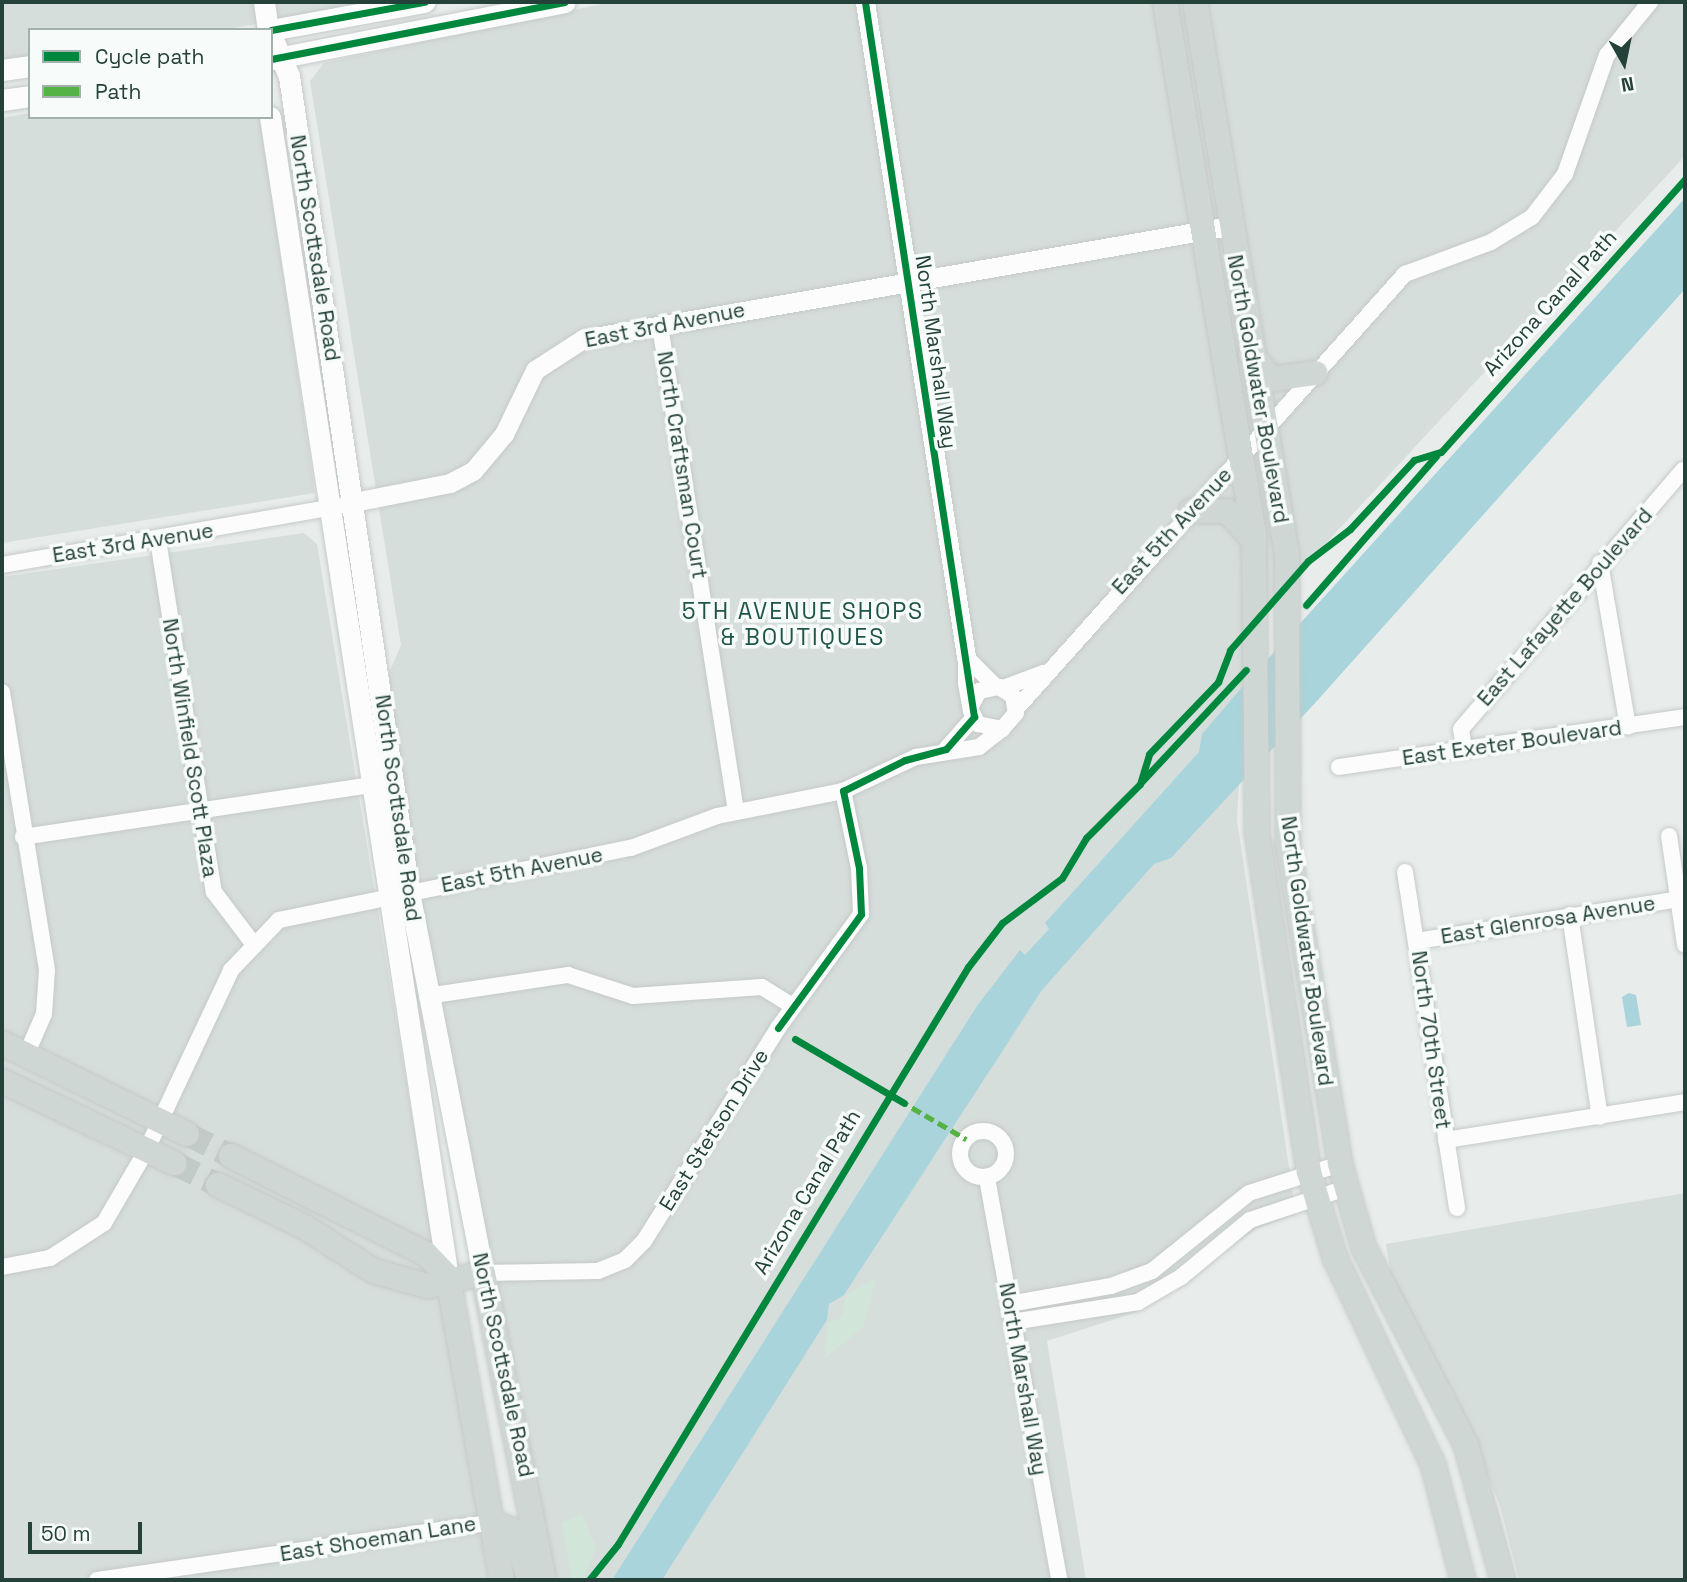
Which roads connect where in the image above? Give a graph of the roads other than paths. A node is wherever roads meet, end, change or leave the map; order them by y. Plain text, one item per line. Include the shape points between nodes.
1 (264, 2) edge
2 (424, 2) edge
3 (565, 2) edge
4 (865, 2) edge
5 (1165, 2) edge
6 (1195, 2) edge
7 (1650, 2) edge
8 (526, 6) edge
9 (269, 28) edge
10 (273, 31) edge
11 (278, 58) edge
12 (28, 65) edge
13 (2, 70) edge
14 (28, 96) edge
15 (2, 100) edge
16 (270, 119) edge
17 (1230, 226) junction
18 (1200, 232) junction
19 (907, 282) junction
20 (660, 326) junction
21 (1249, 350) junction
22 (1316, 373) junction
23 (1264, 433) junction
24 (1239, 459) junction
25 (1683, 470) dead end
26 (354, 502) junction
27 (331, 508) junction
28 (1191, 511) junction
29 (158, 540) junction
30 (1254, 540) junction
31 (1600, 563) junction
32 (2, 565) edge
33 (966, 657) junction
34 (1043, 673) junction
35 (999, 687) junction
36 (2, 692) edge
37 (1016, 709) junction
38 (972, 712) junction
39 (1685, 717) edge
40 (1628, 726) junction
41 (1002, 729) junction
42 (946, 749) junction
43 (1464, 750) junction
44 (1339, 767) dead end
45 (371, 785) junction
46 (843, 791) junction
47 (200, 811) junction
48 (736, 811) junction
49 (1669, 836) dead end
50 (23, 837) junction
51 (1405, 872) dead end
52 (409, 892) junction
53 (387, 897) junction
54 (1679, 899) junction
55 (1570, 915) junction
56 (1416, 941) junction
57 (252, 942) junction
58 (1685, 945) edge
59 (427, 996) junction
60 (793, 1006) junction
61 (2, 1043) edge
62 (26, 1055) junction
63 (4, 1086) edge
64 (1685, 1102) edge
65 (1600, 1117) junction
66 (160, 1120) junction
67 (187, 1134) tunnel mouth
68 (1446, 1140) junction
69 (146, 1151) junction
70 (231, 1156) tunnel mouth
71 (174, 1163) tunnel mouth
72 (1343, 1176) junction
73 (987, 1178) dead end
74 (1312, 1183) junction
75 (218, 1185) tunnel mouth
76 (1457, 1208) dead end
77 (2, 1268) edge
78 (483, 1273) junction
79 (448, 1277) junction
80 (1009, 1304) junction
81 (1012, 1322) junction
82 (493, 1522) junction
83 (153, 1577) edge
84 (97, 1580) edge
85 (502, 1580) edge
86 (530, 1580) edge
87 (544, 1580) edge
88 (1059, 1580) edge
89 (1463, 1580) edge
90 (1503, 1580) edge

1 - 9 main road, North Scottsdale Road
2 - 10 main road
3 - 8 main road
4 - 19 street, North Marshall Way
5 - 18 main road, North Goldwater Boulevard
6 - 17 main road, North Goldwater Boulevard
7 - 22 street, East 5th Avenue via 1607,55 1565,174 1532,217 1491,242 1405,274
8 - 11 main road
11 - 26 main road, North Scottsdale Road
12 - 13 main road
14 - 15 main road
16 - 27 main road, North Scottsdale Road
17 - 18 street, East 3rd Avenue
17 - 21 main road, North Goldwater Boulevard
18 - 19 street, East 3rd Avenue
18 - 24 main road, North Goldwater Boulevard
19 - 20 street, East 3rd Avenue
19 - 33 street, North Marshall Way
20 - 26 street, East 3rd Avenue via 583,340 547,359 491,452 461,478
20 - 48 street, North Craftsman Court
21 - 22 main road via 1272,379
21 - 23 main road, North Goldwater Boulevard
22 - 23 street, East 5th Avenue
23 - 24 street, East 5th Avenue
23 - 72 main road, North Goldwater Boulevard via 1287,555 1291,629 1288,845
24 - 28 street, East 5th Avenue
24 - 30 main road, North Goldwater Boulevard
25 - 31 street, East Lafayette Boulevard
26 - 27 street, East 3rd Avenue
26 - 52 main road, North Scottsdale Road
27 - 29 street, East 3rd Avenue
27 - 45 main road, North Scottsdale Road
28 - 30 main road via 1227,511
28 - 34 street, East 5th Avenue
29 - 32 street, East 3rd Avenue
29 - 47 street, North Winfield Scott Plaza
30 - 74 main road, North Goldwater Boulevard via 1259,666 1255,772 1265,896
31 - 40 street
31 - 43 street, East Lafayette Boulevard via 1461,729
33 - 35 street
33 - 38 street, North Marshall Way
34 - 35 street, East 5th Avenue
34 - 37 street, East 5th Avenue
35 - 37 street
35 - 38 street via 979,691
36 - 50 street
37 - 41 street
38 - 41 street via 985,729
38 - 42 street
39 - 40 street, East Exeter Boulevard
40 - 43 street, East Exeter Boulevard
41 - 42 street, East 5th Avenue via 979,747
42 - 46 street, East 5th Avenue via 905,760
43 - 44 street, East Exeter Boulevard
45 - 47 street
45 - 53 main road, North Scottsdale Road
46 - 48 street, East 5th Avenue
46 - 60 street, East Stetson Drive via 859,868 861,914
47 - 50 street
47 - 57 street, North Winfield Scott Plaza via 214,892
48 - 52 street, East 5th Avenue via 631,848
49 - 54 street
50 - 62 street via 48,992
51 - 56 street, North 70th Street
52 - 53 street, East 5th Avenue
52 - 59 main road, North Scottsdale Road
53 - 57 street, East 5th Avenue via 292,914
53 - 79 main road, North Scottsdale Road
54 - 55 street, East Glenrosa Avenue
54 - 58 street
55 - 56 street, East Glenrosa Avenue
55 - 65 street
56 - 68 street, North 70th Street
57 - 66 street, East 5th Avenue via 215,1002
59 - 60 street via 568,975 633,996 762,987
59 - 78 main road, North Scottsdale Road
60 - 78 street, East Stetson Drive via 644,1241 625,1260 598,1271
61 - 62 main road
62 - 66 main road
63 - 69 main road
64 - 65 street
65 - 68 street
66 - 67 main road
66 - 69 street
68 - 76 street, North 70th Street
69 - 71 main road
69 - 77 street via 104,1223 50,1258
70 - 79 main road via 426,1254
72 - 74 street
72 - 74 street
72 - 90 main road, North Goldwater Boulevard via 1364,1248 1466,1445
73 - 80 street, North Marshall Way
74 - 80 street via 1249,1193 1152,1271 1111,1286
74 - 81 street via 1250,1220 1181,1277 1138,1301
74 - 89 main road, North Goldwater Boulevard via 1335,1258 1433,1464
75 - 79 main road via 303,1226 374,1271 427,1286
78 - 79 main road
78 - 87 main road, North Scottsdale Road
79 - 82 main road, North Scottsdale Road
80 - 81 street, North Marshall Way
81 - 88 street, North Marshall Way
82 - 83 street, East Shoeman Lane
82 - 85 main road, North Scottsdale Road
82 - 86 main road via 512,1530
83 - 84 street, East Shoeman Lane

